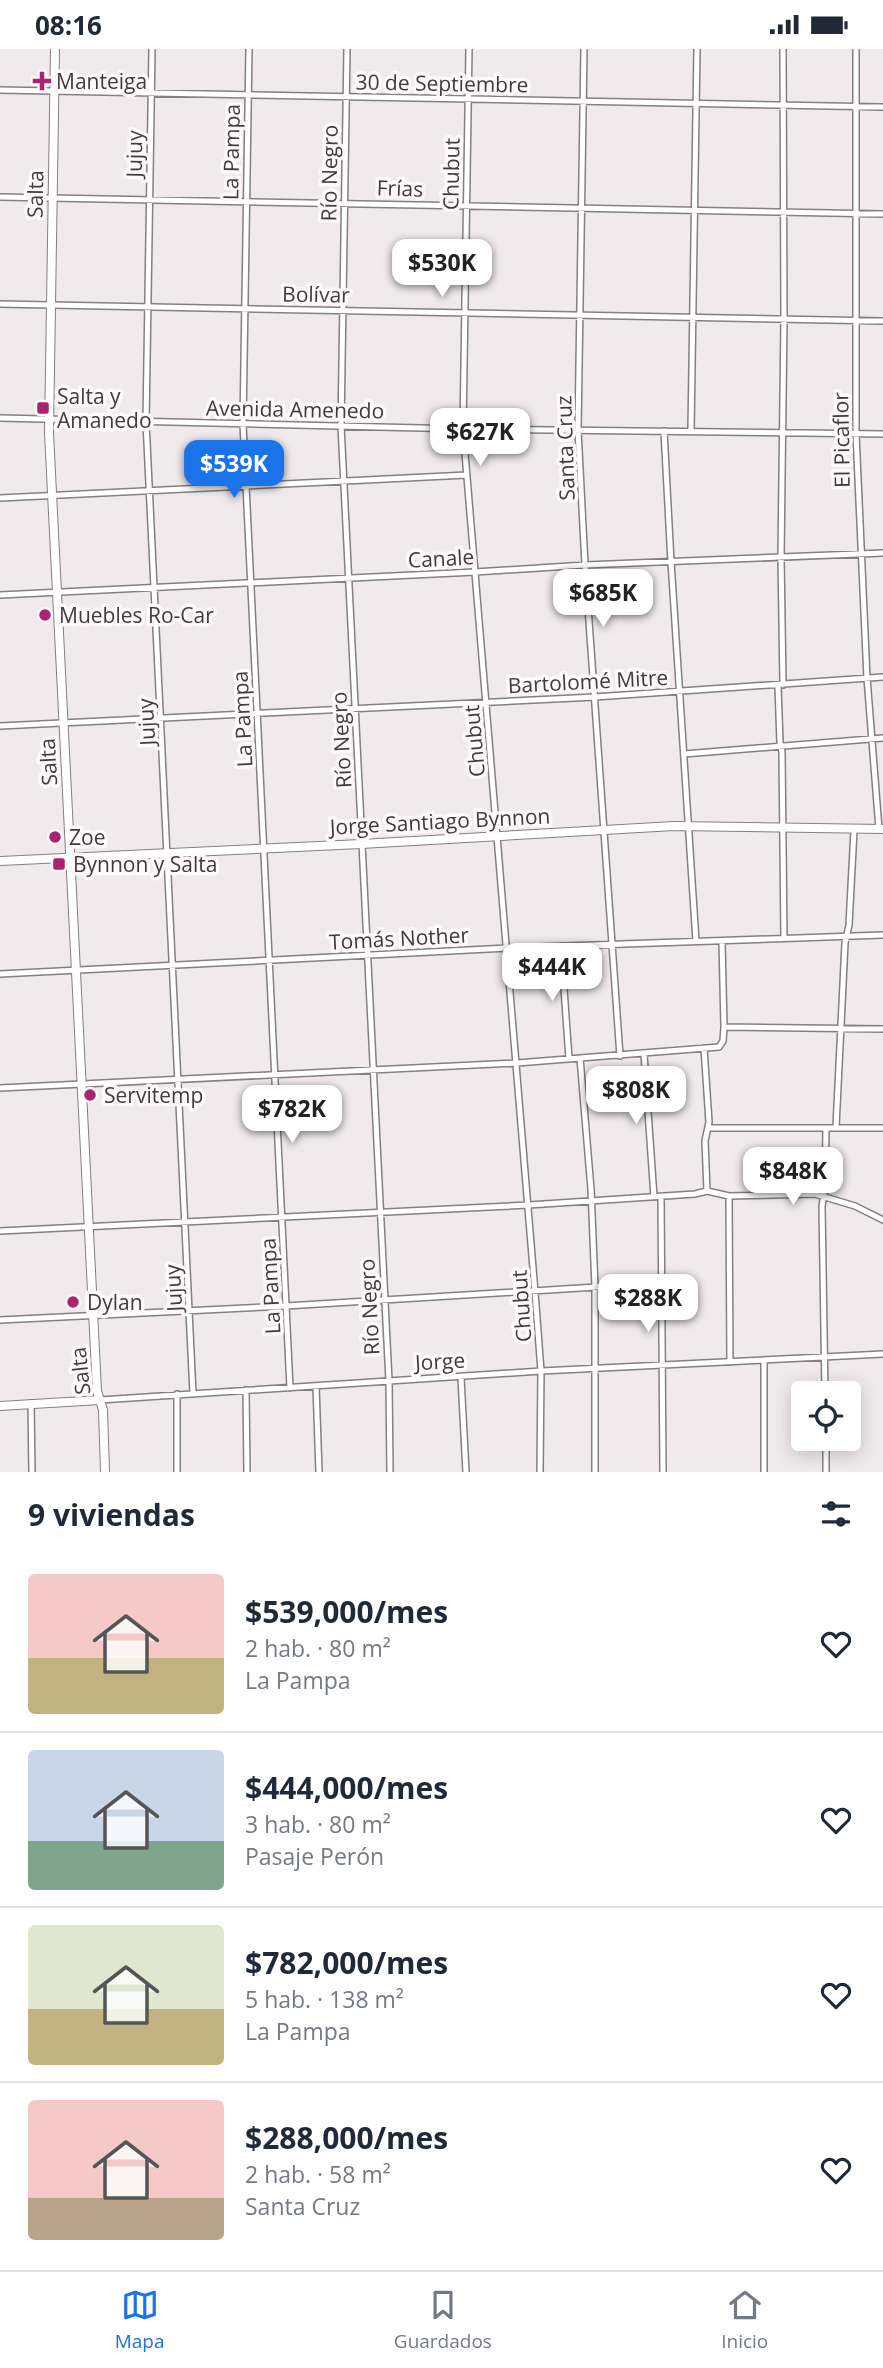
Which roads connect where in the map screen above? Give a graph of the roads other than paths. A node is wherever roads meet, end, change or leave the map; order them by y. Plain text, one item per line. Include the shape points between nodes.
1 (55, 49) edge
2 (152, 49) edge
3 (249, 49) edge
4 (347, 49) edge
5 (469, 49) edge
6 (584, 49) edge
7 (697, 49) edge
8 (783, 49) edge
9 (856, 49) edge
10 (0, 90) edge
11 (54, 91) junction
12 (151, 93) junction
13 (248, 93) junction
14 (346, 98) junction
15 (468, 99) junction
16 (584, 101) junction
17 (697, 103) junction
18 (783, 105) junction
19 (856, 106) junction
20 (883, 107) edge
21 (0, 197) edge
22 (52, 199) junction
23 (149, 199) junction
24 (245, 201) junction
25 (344, 203) junction
26 (466, 206) junction
27 (580, 208) junction
28 (695, 210) junction
29 (785, 213) junction
30 (855, 213) junction
31 (883, 214) edge
32 (0, 304) edge
33 (51, 305) junction
34 (147, 306) junction
35 (244, 308) junction
36 (342, 311) junction
37 (464, 313) junction
38 (579, 315) junction
39 (694, 317) junction
40 (784, 319) junction
41 (856, 320) junction
42 (883, 321) edge
43 (0, 418) edge
44 (48, 419) junction
45 (146, 422) junction
46 (243, 424) junction
47 (341, 426) junction
48 (463, 429) junction
49 (578, 430) junction
50 (691, 430) junction
51 (664, 431) junction
52 (783, 432) junction
53 (856, 434) junction
54 (883, 434) edge
55 (467, 475) junction
56 (344, 480) junction
57 (247, 486) junction
58 (150, 491) junction
59 (52, 495) junction
60 (0, 498) edge
61 (883, 552) edge
62 (861, 554) junction
63 (781, 558) junction
64 (671, 562) junction
65 (585, 565) junction
66 (475, 572) junction
67 (348, 578) junction
68 (252, 583) junction
69 (155, 588) junction
70 (57, 592) junction
71 (0, 595) edge
72 (883, 677) edge
73 (867, 678) junction
74 (780, 685) junction
75 (679, 692) junction
76 (595, 697) junction
77 (486, 703) junction
78 (356, 709) junction
79 (258, 715) junction
80 (161, 719) junction
81 (63, 723) junction
82 (0, 726) edge
83 (872, 738) junction
84 (883, 738) edge
85 (781, 748) junction
86 (684, 754) junction
87 (689, 826) junction
88 (783, 828) junction
89 (603, 829) junction
90 (854, 829) junction
91 (881, 829) edge
92 (497, 836) junction
93 (361, 844) junction
94 (264, 848) junction
95 (167, 852) junction
96 (70, 858) junction
97 (0, 861) edge
98 (883, 935) edge
99 (846, 936) junction
100 (784, 938) junction
101 (696, 941) junction
102 (722, 941) junction
103 (612, 944) junction
104 (561, 946) junction
105 (508, 948) junction
106 (367, 956) junction
107 (270, 960) junction
108 (173, 966) junction
109 (76, 971) junction
110 (0, 974) edge
111 (724, 1027) junction
112 (842, 1028) junction
113 (883, 1029) edge
114 (704, 1048) junction
115 (644, 1053) junction
116 (620, 1056) junction
117 (580, 1058) junction
118 (569, 1059) junction
119 (517, 1063) junction
120 (372, 1070) junction
121 (276, 1074) junction
122 (178, 1080) junction
123 (81, 1085) junction
124 (0, 1088) edge
125 (836, 1127) junction
126 (709, 1128) junction
127 (826, 1128) junction
128 (883, 1128) edge
129 (707, 1191) junction
130 (729, 1196) junction
131 (824, 1196) junction
132 (654, 1197) junction
133 (661, 1197) junction
134 (592, 1200) junction
135 (528, 1205) junction
136 (380, 1211) junction
137 (282, 1216) junction
138 (883, 1220) edge
139 (186, 1221) junction
140 (88, 1225) junction
141 (0, 1231) edge
142 (661, 1283) junction
143 (595, 1287) junction
144 (535, 1291) junction
145 (385, 1300) junction
146 (286, 1306) junction
147 (190, 1310) junction
148 (93, 1315) junction
149 (0, 1320) edge
150 (883, 1355) edge
151 (825, 1357) junction
152 (764, 1361) junction
153 (730, 1362) junction
154 (661, 1366) junction
155 (595, 1369) junction
156 (541, 1371) junction
157 (461, 1378) junction
158 (389, 1381) junction
159 (825, 1381) edge
160 (316, 1386) junction
161 (290, 1388) junction
162 (246, 1390) junction
163 (193, 1393) junction
164 (177, 1394) junction
165 (100, 1400) junction
166 (31, 1403) junction
167 (0, 1406) edge
168 (826, 1451) edge
169 (33, 1472) edge
170 (105, 1472) edge
171 (177, 1472) edge
172 (247, 1472) edge
173 (319, 1472) edge
174 (390, 1472) edge
175 (466, 1472) edge
176 (540, 1472) edge
177 (595, 1472) edge
178 (663, 1472) edge
179 (764, 1472) edge
180 (826, 1472) edge

1 - 11 street, Salta
2 - 12 street, Jujuy
3 - 13 street, La Pampa
4 - 14 street, Río Negro
5 - 15 street, Chubut
6 - 16 street, Santa Cruz
7 - 17 street
8 - 18 street
9 - 19 street, El Picaflor
10 - 11 street, 30 de Septiembre
11 - 12 street, 30 de Septiembre
11 - 22 street, Salta
12 - 13 street, 30 de Septiembre
12 - 23 street, Jujuy
13 - 14 street, 30 de Septiembre
13 - 24 street, La Pampa
14 - 15 street, 30 de Septiembre
14 - 25 street, Río Negro
15 - 16 street, 30 de Septiembre
15 - 26 street, Chubut
16 - 17 street, 30 de Septiembre
16 - 27 street, Santa Cruz
17 - 18 street, 30 de Septiembre
17 - 28 street
18 - 19 street, 30 de Septiembre
18 - 29 street
19 - 20 street, 30 de Septiembre
19 - 30 street, El Picaflor
21 - 22 street, Frías
22 - 23 street, Frías
22 - 33 street, Salta
23 - 24 street, Frías
23 - 34 street, Jujuy
24 - 25 street, Frías
24 - 35 street, La Pampa
25 - 26 street, Frías
25 - 36 street, Río Negro
26 - 27 street, Frías
26 - 37 street, Chubut
27 - 28 street, Frías
27 - 38 street, Santa Cruz
28 - 29 street, Frías
28 - 39 street
29 - 30 street, Frías
29 - 40 street
30 - 31 street, Frías
30 - 41 street, El Picaflor
32 - 33 street, Bolívar
33 - 34 street, Bolívar
33 - 44 street, Salta
34 - 35 street, Bolívar
34 - 45 street, Jujuy
35 - 36 street, Bolívar
35 - 46 street, La Pampa
36 - 37 street, Bolívar
36 - 47 street, Río Negro
37 - 38 street, Bolívar
37 - 48 street, Chubut
38 - 39 street, Bolívar
38 - 49 street, Santa Cruz
39 - 40 street, Bolívar
39 - 50 street
40 - 41 street, Bolívar
40 - 52 street
41 - 42 street, Bolívar
41 - 53 street, El Picaflor
43 - 44 street, Avenida Amenedo
44 - 45 street, Avenida Amenedo
44 - 59 street, Salta
45 - 46 street, Avenida Amenedo
45 - 58 street, Jujuy
46 - 47 street, Avenida Amenedo
46 - 57 street, La Pampa
47 - 48 street, Avenida Amenedo
47 - 56 street, Río Negro
48 - 49 street, Avenida Amenedo
48 - 55 street, Chubut
49 - 51 street, Avenida Amenedo
49 - 65 street, Santa Cruz
50 - 51 street, Avenida Amenedo
50 - 52 street, Avenida Amenedo
51 - 64 street
52 - 53 street, Avenida Amenedo
52 - 63 street
53 - 54 street, Avenida Amenedo
53 - 62 street, El Picaflor
55 - 56 street
55 - 66 street, Chubut
56 - 57 street
56 - 67 street, Río Negro
57 - 58 street
57 - 68 street, La Pampa
58 - 59 street
58 - 69 street, Jujuy
59 - 60 street
59 - 70 street, Salta
61 - 62 street, Canale
62 - 63 street, Canale
62 - 73 street, El Picaflor
63 - 64 street, Canale
63 - 74 street
64 - 65 street, Canale
64 - 75 street
65 - 66 street, Canale
65 - 76 street, Santa Cruz
66 - 67 street, Canale
66 - 77 street, Chubut
67 - 68 street, Canale
67 - 78 street, Río Negro
68 - 69 street, Canale
68 - 79 street, La Pampa
69 - 70 street, Canale
69 - 80 street, Jujuy
70 - 71 street, Canale
70 - 81 street, Salta
72 - 73 street, Bartolomé Mitre
73 - 74 street, Bartolomé Mitre
73 - 83 street, El Picaflor
74 - 75 street, Bartolomé Mitre
74 - 85 street
75 - 76 street, Bartolomé Mitre
75 - 86 street
76 - 77 street, Bartolomé Mitre
76 - 89 street, Santa Cruz
77 - 78 street, Bartolomé Mitre
77 - 92 street, Chubut
78 - 79 street, Bartolomé Mitre
78 - 93 street, Río Negro
79 - 80 street, Bartolomé Mitre
79 - 94 street, La Pampa
80 - 81 street, Bartolomé Mitre
80 - 95 street, Jujuy
81 - 82 street, Bartolomé Mitre
81 - 96 street, Salta
83 - 84 street
83 - 85 street
83 - 91 street, El Picaflor
85 - 86 street
85 - 88 street
86 - 87 street
87 - 88 street, Jorge Santiago Bynnon
87 - 89 street, Jorge Santiago Bynnon
87 - 101 street
88 - 90 street, Jorge Santiago Bynnon
88 - 100 street
89 - 92 street, Jorge Santiago Bynnon
89 - 103 street, Santa Cruz
90 - 91 street, Jorge Santiago Bynnon
90 - 99 street
92 - 93 street, Jorge Santiago Bynnon
92 - 105 street, Chubut
93 - 94 street, Jorge Santiago Bynnon
93 - 106 street, Río Negro
94 - 95 street, Jorge Santiago Bynnon
94 - 107 street, La Pampa
95 - 96 street, Jorge Santiago Bynnon
95 - 108 street, Jujuy
96 - 97 street, Jorge Santiago Bynnon
96 - 109 street, Salta
98 - 99 street, Tomás Nother
99 - 100 street, Tomás Nother
99 - 112 street
100 - 102 street, Tomás Nother
101 - 102 street, Tomás Nother
101 - 103 street, Tomás Nother
102 - 111 street
103 - 104 street, Tomás Nother
103 - 116 street, Santa Cruz
104 - 105 street, Tomás Nother
104 - 118 street
105 - 106 street, Tomás Nother
105 - 119 street, Chubut
106 - 107 street, Tomás Nother
106 - 120 street, Río Negro
107 - 108 street, Tomás Nother
107 - 121 street, La Pampa
108 - 109 street, Tomás Nother
108 - 122 street, Jujuy
109 - 110 street, Tomás Nother
109 - 123 street, Salta
111 - 112 street
111 - 114 street via 722,1044
112 - 113 street
112 - 125 street
114 - 115 street
114 - 126 street
115 - 116 street
115 - 132 street
116 - 117 street
117 - 118 street
117 - 134 street
118 - 119 street
119 - 120 street
119 - 135 street, Chubut
120 - 121 street
120 - 136 street, Río Negro
121 - 122 street
121 - 137 street, La Pampa
122 - 123 street
122 - 139 street, Jujuy
123 - 124 street
123 - 140 street, Salta
125 - 127 street
125 - 128 street
126 - 127 street
126 - 129 street via 705,1141
127 - 131 street
129 - 130 street
129 - 133 street
130 - 131 street
130 - 153 street
131 - 138 street
131 - 151 street
132 - 133 street
132 - 134 street
133 - 142 street
134 - 135 street
134 - 143 street
135 - 136 street
135 - 144 street, Chubut
136 - 137 street
136 - 145 street, Río Negro
137 - 139 street
137 - 146 street, La Pampa
139 - 140 street
139 - 147 street, Jujuy
140 - 141 street
140 - 148 street, Salta
142 - 143 street
142 - 154 street
143 - 144 street
143 - 155 street
144 - 145 street
144 - 156 street, Chubut
145 - 146 street
145 - 158 street, Río Negro
146 - 147 street
146 - 161 street, La Pampa
147 - 148 street
147 - 163 street, Jujuy
148 - 149 street
148 - 165 street, Salta
150 - 151 street, Jorge
151 - 152 street, Jorge
151 - 159 street
152 - 153 street, Jorge
152 - 179 street
153 - 154 street, Jorge
154 - 155 street, Jorge
154 - 178 street
155 - 156 street, Jorge
155 - 177 street
156 - 157 street, Jorge
156 - 176 street, Chubut
157 - 158 street, Jorge
157 - 175 street
158 - 160 street, Jorge
158 - 174 street, Río Negro
160 - 161 street, Jorge
160 - 173 street
161 - 162 street, Jorge
162 - 163 street, Jorge
162 - 172 street
163 - 164 street, Jorge
164 - 165 street, Jorge
164 - 171 street
165 - 166 street, Jorge
165 - 170 street, Salta
166 - 167 street, Jorge
166 - 169 street
168 - 180 street

